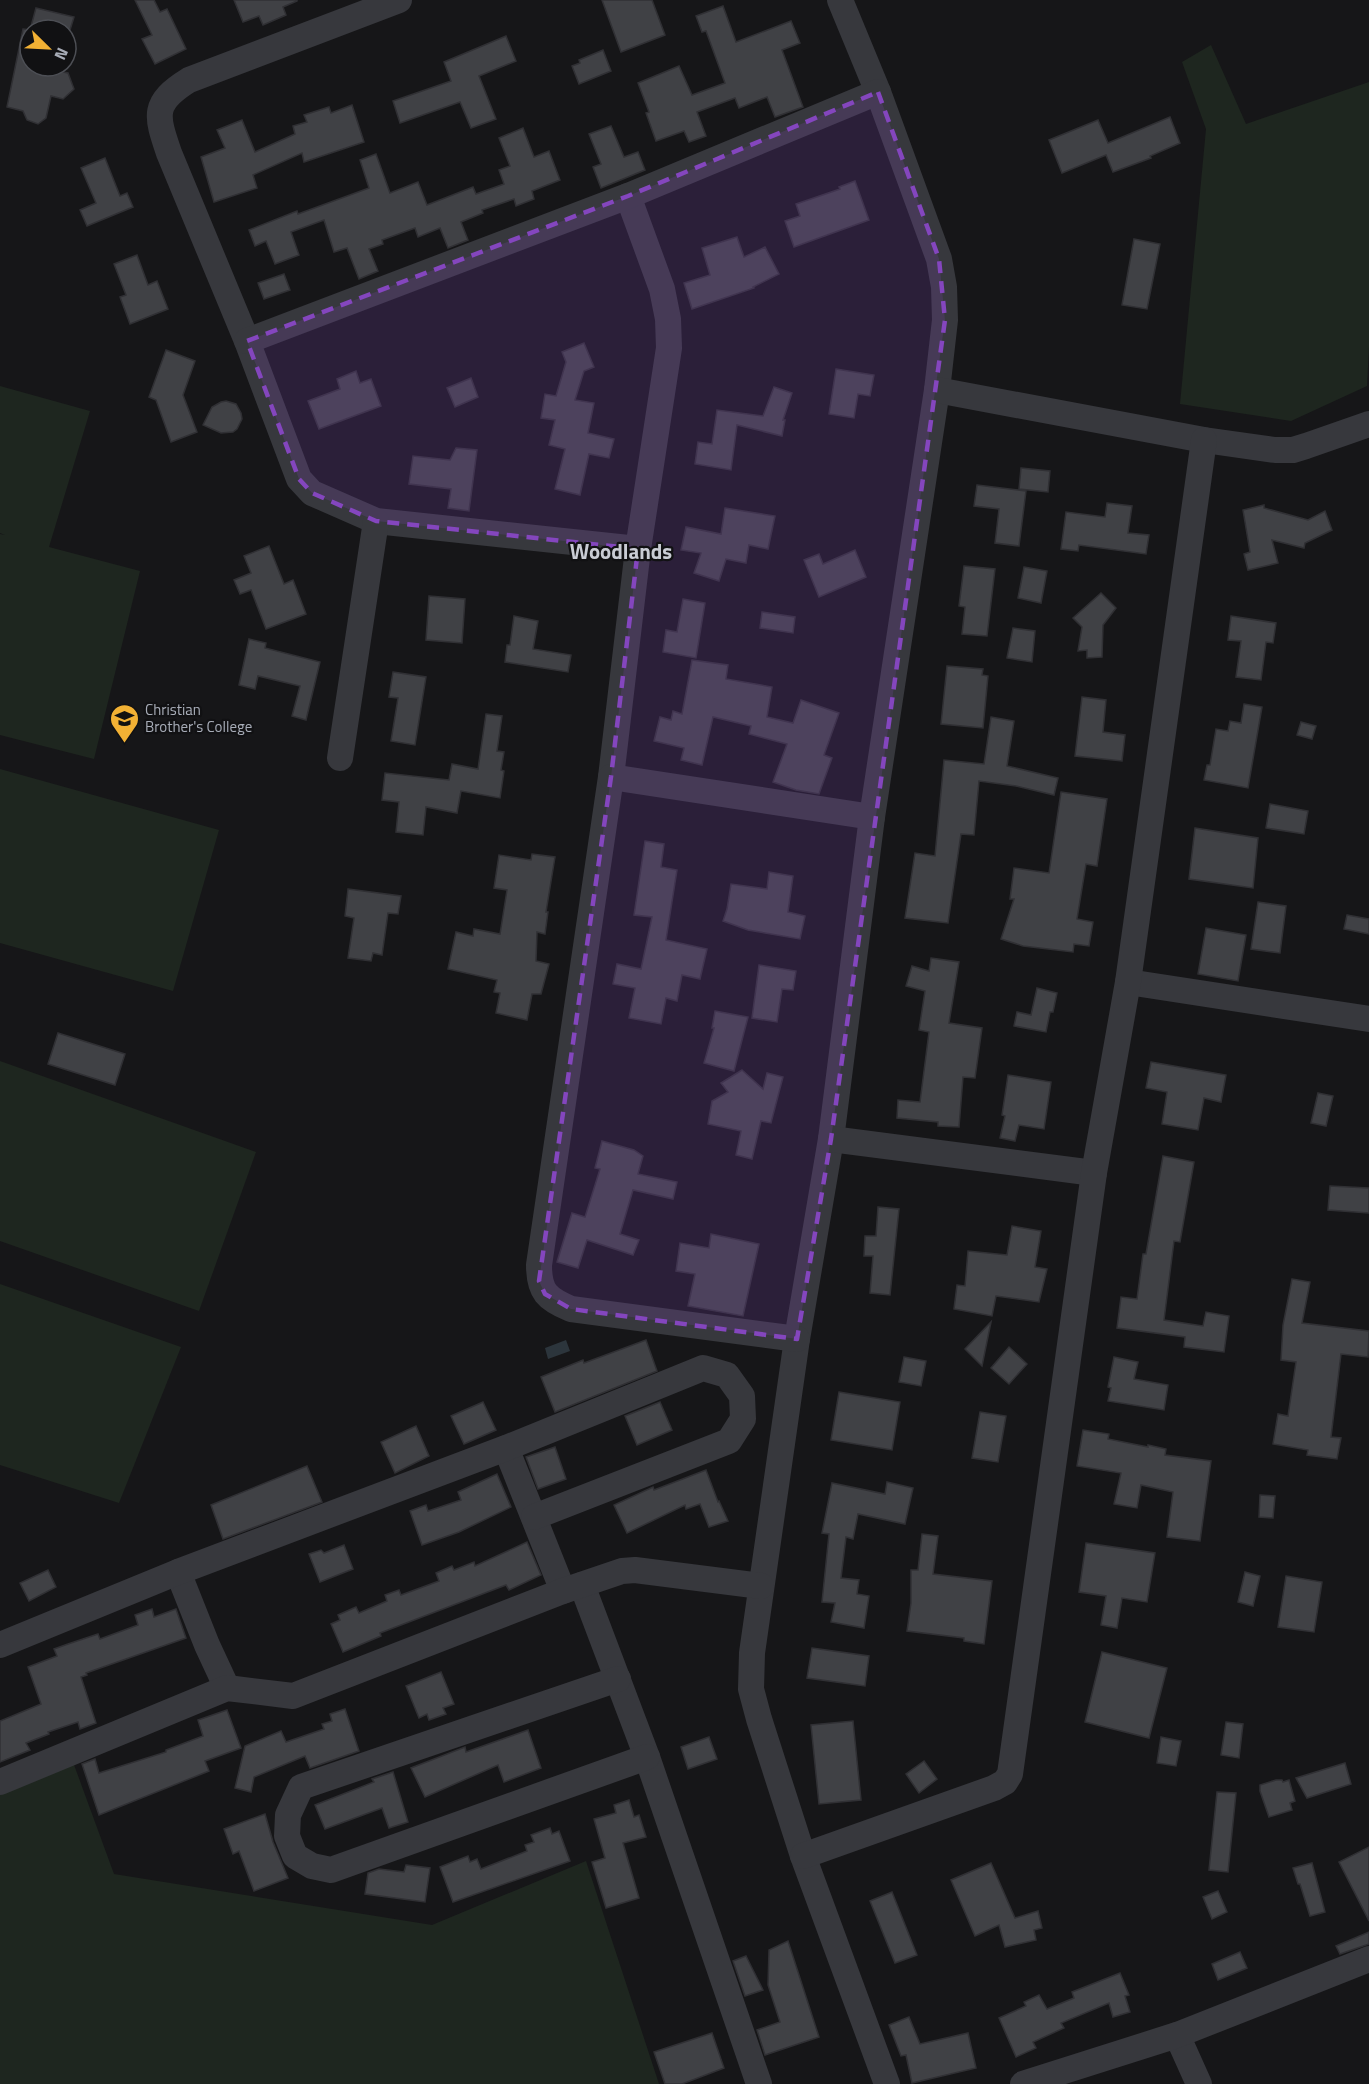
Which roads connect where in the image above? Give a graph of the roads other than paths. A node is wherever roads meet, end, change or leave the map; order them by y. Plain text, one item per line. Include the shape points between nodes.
1 (399, 0) edge
2 (840, 0) edge
3 (878, 92) junction
4 (628, 195) junction
5 (247, 341) junction
6 (937, 390) junction
7 (1369, 424) edge
8 (1204, 440) junction
9 (376, 521) junction
10 (638, 549) junction
11 (340, 758) dead end
12 (612, 777) junction
13 (872, 817) junction
14 (1128, 982) junction
15 (1369, 1019) edge
16 (831, 1139) junction
17 (1094, 1173) junction
18 (797, 1340) junction
19 (506, 1448) junction
20 (534, 1517) junction
21 (178, 1572) junction
22 (761, 1586) junction
23 (573, 1588) junction
24 (0, 1645) edge
25 (618, 1679) junction
26 (227, 1688) junction
27 (647, 1757) junction
28 (0, 1782) edge
29 (803, 1856) junction
30 (1369, 1959) edge
31 (1177, 2035) junction
32 (759, 2084) edge
33 (887, 2084) edge
34 (1023, 2084) edge
35 (1199, 2084) edge

1 - 5 street via 189,81 164,99 159,126 165,144
2 - 3 street
3 - 4 street
3 - 6 street via 939,259 945,320
4 - 5 street
4 - 10 street via 662,290 669,348
5 - 9 street via 299,479 312,493
6 - 8 street
6 - 13 street
7 - 8 street via 1293,450
8 - 14 street
9 - 10 street
9 - 11 street
10 - 12 street
12 - 13 street
12 - 18 street via 538,1281 545,1294 571,1309
13 - 16 street
14 - 15 street
14 - 17 street
16 - 17 street
16 - 18 street
17 - 29 street via 1010,1774 994,1788
18 - 22 street
19 - 20 street
19 - 20 street via 703,1368 727,1375 742,1396 743,1419 729,1441
19 - 21 street
20 - 23 street
21 - 24 street
21 - 26 street
22 - 23 street via 635,1570
22 - 29 street via 751,1689
23 - 25 street
23 - 26 street via 293,1696
25 - 27 street
25 - 27 street via 301,1787 288,1815 287,1836 295,1856 312,1866 331,1870
26 - 28 street
27 - 32 street
29 - 33 street
30 - 31 street
31 - 34 street
31 - 35 street

